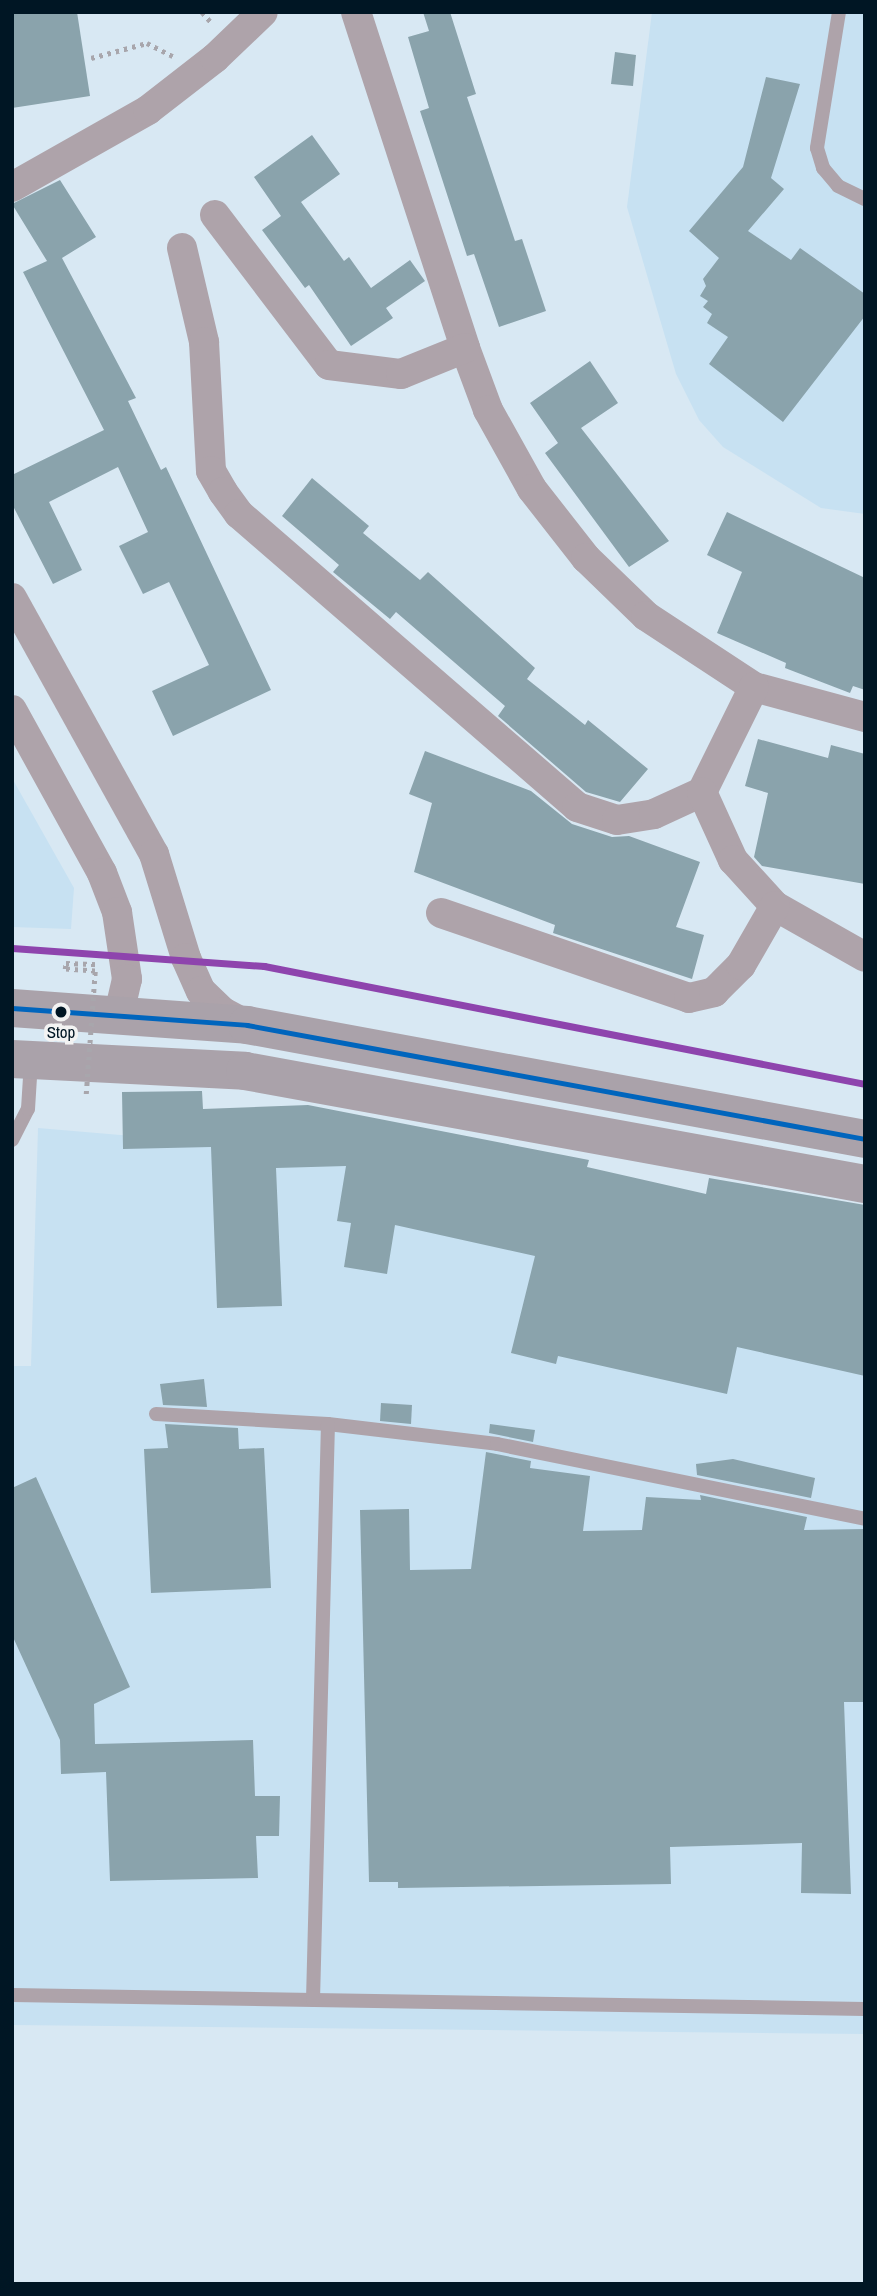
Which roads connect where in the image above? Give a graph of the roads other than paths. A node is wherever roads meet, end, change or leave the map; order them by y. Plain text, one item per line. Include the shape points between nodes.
1 (263, 12) edge
2 (356, 12) edge
3 (839, 12) edge
4 (12, 187) edge
5 (865, 199) edge
6 (215, 215) dead end
7 (182, 248) dead end
8 (465, 348) junction
9 (12, 598) edge
10 (754, 687) junction
11 (12, 710) edge
12 (865, 717) edge
13 (702, 792) junction
14 (775, 906) junction
15 (441, 914) dead end
16 (865, 957) edge
17 (12, 1009) edge
18 (119, 1015) junction
19 (247, 1025) junction
20 (22, 1059) edge
21 (865, 1139) edge
22 (12, 1140) edge
23 (865, 1184) edge
24 (156, 1414) dead end
25 (327, 1424) junction
26 (865, 1519) edge
27 (12, 1995) edge
28 (313, 2000) junction
29 (865, 2009) edge

1 - 4 street via 148,110
2 - 8 street
3 - 5 lane via 817,148 823,168 838,186
6 - 8 street via 329,365 401,374
7 - 13 street via 204,342 211,471 239,514 577,807 617,820 654,814
8 - 10 street via 488,410 531,489 586,558 646,616
9 - 19 street via 154,854 201,991 223,1012
10 - 12 street
10 - 13 street
11 - 18 street via 102,873 117,912 127,979
13 - 14 street via 733,860
14 - 15 street via 741,965 713,992 689,998
14 - 16 street
17 - 18 main road
18 - 19 main road
19 - 21 main road
20 - 22 lane via 28,1109
20 - 23 main road via 245,1071
24 - 25 lane
25 - 26 lane via 497,1444
25 - 28 lane
27 - 28 lane
28 - 29 lane

